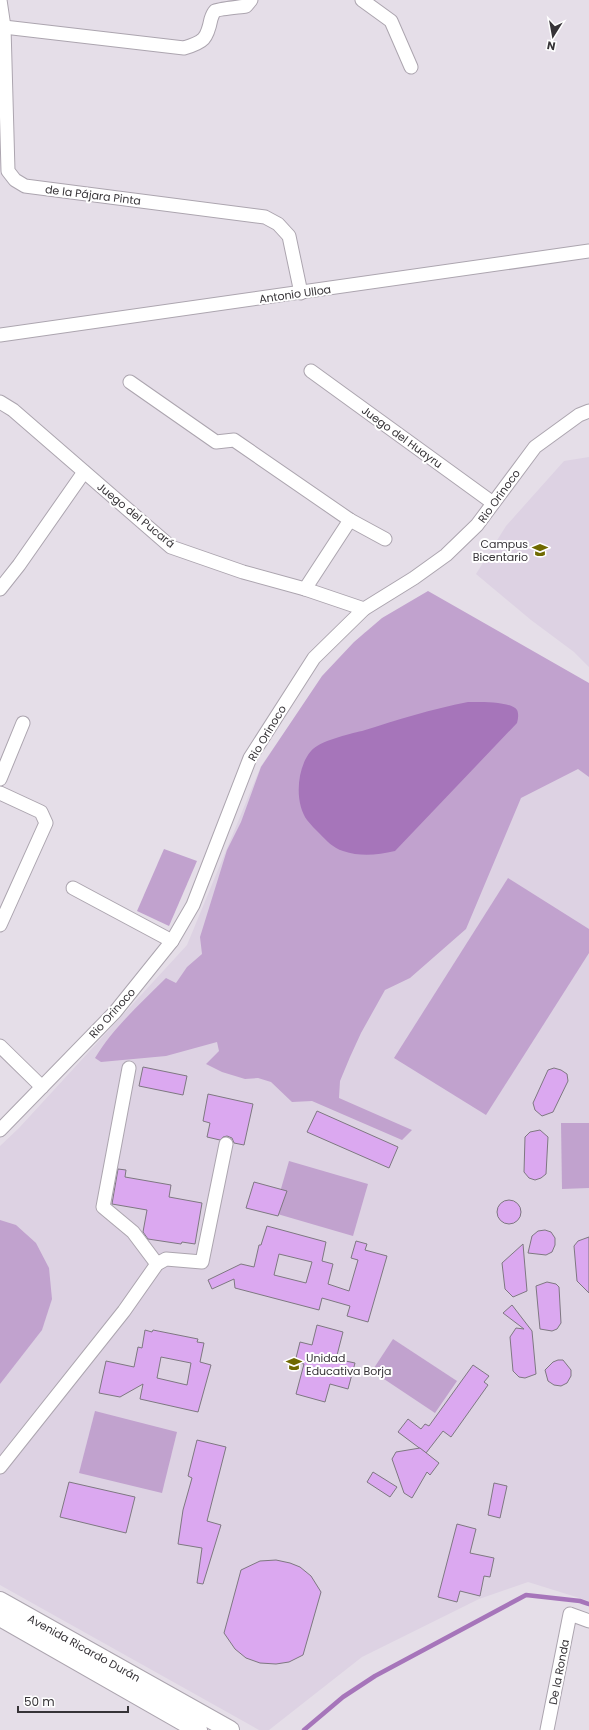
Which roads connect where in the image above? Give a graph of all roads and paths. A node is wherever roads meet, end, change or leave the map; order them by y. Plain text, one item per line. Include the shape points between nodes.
1 (0, 0) edge
2 (251, 0) edge
3 (362, 0) edge
4 (4, 27) junction
5 (411, 66) dead end
6 (589, 251) edge
7 (301, 293) junction
8 (0, 336) edge
9 (311, 371) dead end
10 (130, 382) dead end
11 (0, 402) edge
12 (589, 411) edge
13 (84, 472) junction
14 (493, 503) junction
15 (350, 520) junction
16 (385, 539) dead end
17 (0, 588) edge
18 (305, 589) junction
19 (364, 609) junction
20 (23, 723) dead end
21 (0, 779) edge
22 (0, 793) edge
23 (73, 888) dead end
24 (0, 924) edge
25 (172, 942) junction
26 (0, 1046) edge
27 (129, 1068) dead end
28 (42, 1087) junction
29 (0, 1130) edge
30 (226, 1144) dead end
31 (157, 1264) junction
32 (0, 1467) edge
33 (0, 1601) edge
34 (0, 1617) edge
35 (589, 1621) edge
36 (198, 1730) edge
37 (230, 1730) edge
38 (547, 1730) edge

1 - 4 street, de la Pájara Pinta
2 - 4 street via 246,6 217,10 213,13 209,33 203,40 184,48
3 - 5 street via 391,21
4 - 7 street, de la Pájara Pinta via 8,171 14,180 25,186 265,217 278,224 289,236
6 - 7 street, Antonio Ulloa
7 - 8 street, Antonio Ulloa
9 - 14 street, Juego del Huayru
10 - 15 street via 216,442 234,440
11 - 13 street, Juego del Pucará via 13,410
12 - 14 street, Rio Orinoco via 579,415 535,447
13 - 17 street via 20,565
13 - 18 street, Juego del Pucará via 171,547 243,572
14 - 19 street, Rio Orinoco via 477,525 446,555
15 - 16 street
15 - 18 street
18 - 19 street, Juego del Pucará
19 - 25 street, Rio Orinoco via 314,658 250,758 194,905
20 - 21 street
22 - 24 street via 42,812 46,823
23 - 25 street
25 - 28 street, Rio Orinoco via 115,1012
26 - 28 street
27 - 31 street via 103,1207 133,1232
28 - 29 street, Rio Orinoco
30 - 31 street via 202,1262 166,1258
31 - 32 street via 124,1311
33 - 37 street, Avenida Ricardo Durán
34 - 36 street, Avenida Ricardo Durán
35 - 38 street, De la Ronda via 570,1614

